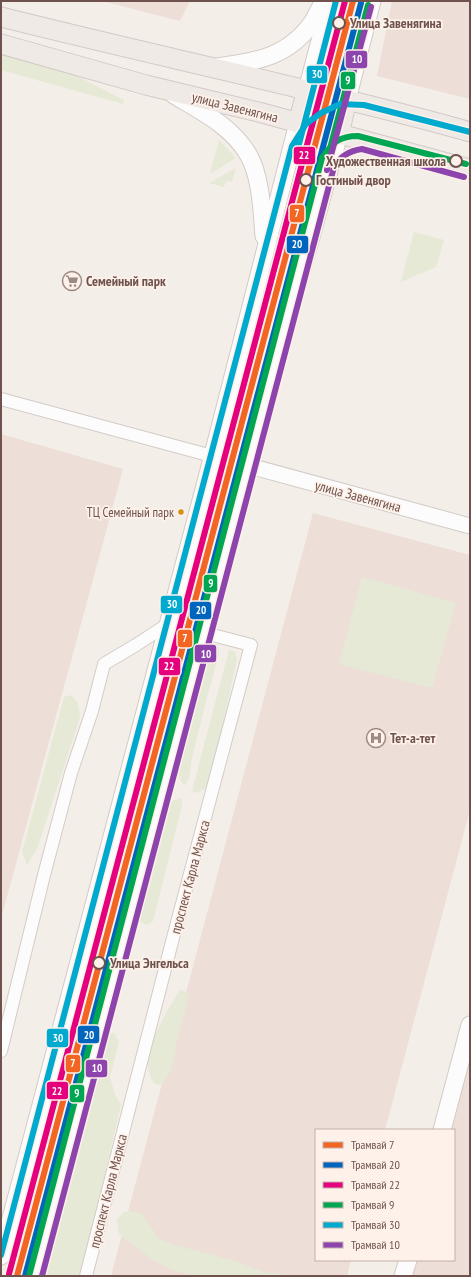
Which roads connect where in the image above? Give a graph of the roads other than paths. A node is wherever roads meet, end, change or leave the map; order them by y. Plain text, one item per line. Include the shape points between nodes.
1 (324, 1) edge
2 (330, 1) edge
3 (372, 1) edge
4 (1, 17) edge
5 (1, 44) edge
6 (212, 68) junction
7 (167, 90) junction
8 (306, 90) junction
9 (347, 100) junction
10 (298, 123) junction
11 (470, 132) edge
12 (339, 134) junction
13 (470, 168) edge
14 (265, 249) junction
15 (1, 399) edge
16 (212, 456) junction
17 (246, 465) junction
18 (470, 526) edge
19 (168, 624) junction
20 (201, 632) junction
21 (470, 1025) edge
22 (1, 1051) edge
23 (442, 1129) edge
24 (1, 1256) edge
25 (408, 1261) edge
26 (32, 1276) edge
27 (86, 1276) edge
28 (404, 1276) edge

1 - 6 main road via 302,35 288,47 250,63
2 - 8 main road
3 - 9 main road
4 - 6 main road
5 - 7 main road, улица Завенягина
6 - 8 main road
7 - 10 main road, улица Завенягина
7 - 14 main road via 212,118 248,155 260,198
8 - 9 main road
8 - 10 main road
9 - 11 main road
9 - 12 main road
10 - 12 main road, улица Завенягина
10 - 14 main road
12 - 13 main road, улица Завенягина
12 - 17 main road
14 - 16 main road
15 - 16 street
16 - 19 main road
17 - 18 street, улица Завенягина
17 - 20 main road
19 - 22 street via 104,664 63,802
19 - 24 main road
20 - 26 main road
20 - 27 street, проспект Карла Маркса via 251,645
21 - 23 main road
25 - 28 main road

